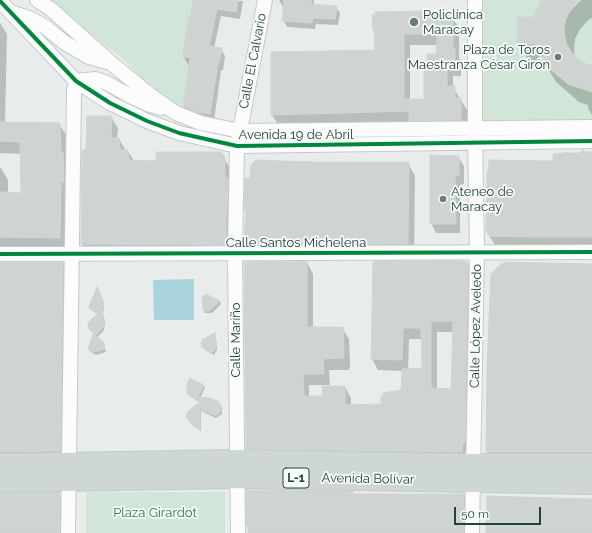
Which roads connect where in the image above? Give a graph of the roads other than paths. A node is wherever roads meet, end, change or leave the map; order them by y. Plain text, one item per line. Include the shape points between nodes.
1 (37, 0) edge
2 (265, 0) edge
3 (475, 0) edge
4 (0, 1) edge
5 (6, 13) edge
6 (112, 63) junction
7 (76, 81) junction
8 (176, 113) junction
9 (592, 127) edge
10 (240, 131) junction
11 (475, 136) junction
12 (592, 140) edge
13 (237, 146) junction
14 (477, 252) junction
15 (592, 252) edge
16 (72, 253) junction
17 (235, 253) junction
18 (0, 254) edge
19 (0, 465) edge
20 (592, 465) edge
21 (237, 469) junction
22 (69, 472) junction
23 (473, 473) junction
24 (0, 481) edge
25 (592, 483) edge
26 (68, 533) edge
27 (238, 533) edge
28 (472, 533) edge

1 - 6 street, Avenida 19 de Abril
2 - 10 street, Calle El Calvario
3 - 11 street, Calle López Aveledo
4 - 5 street, Avenida 19 de Abril
5 - 6 street via 29,18 65,43 89,56
5 - 7 street, Avenida 19 de Abril
6 - 8 street, Avenida 19 de Abril
7 - 8 street via 96,79 147,104
7 - 13 street, Avenida 19 de Abril via 110,103 147,121 179,133
7 - 16 street
8 - 10 street, Avenida 19 de Abril via 201,123
9 - 11 street, Avenida 19 de Abril
10 - 11 street, Avenida 19 de Abril
10 - 13 street, Calle El Calvario
11 - 12 street, Avenida 19 de Abril
11 - 13 street, Avenida 19 de Abril
11 - 14 street, Calle López Aveledo
13 - 17 street, Calle Mariño
14 - 15 street, Calle Santos Michelena
14 - 17 street, Calle Santos Michelena
14 - 23 street, Calle López Aveledo
16 - 17 street, Calle Santos Michelena
16 - 18 street, Calle Santos Michelena
16 - 22 street
17 - 21 street, Calle Mariño
19 - 22 main road, Avenida Bolívar / L-1
20 - 23 main road, Avenida Bolívar / L-1
21 - 22 main road, Avenida Bolívar / L-1
21 - 23 main road, Avenida Bolívar / L-1
21 - 27 street, Calle Mariño
22 - 24 main road, Avenida Bolívar / L-1
22 - 26 street
23 - 25 main road, Avenida Bolívar / L-1
23 - 28 street, Calle López Aveledo

